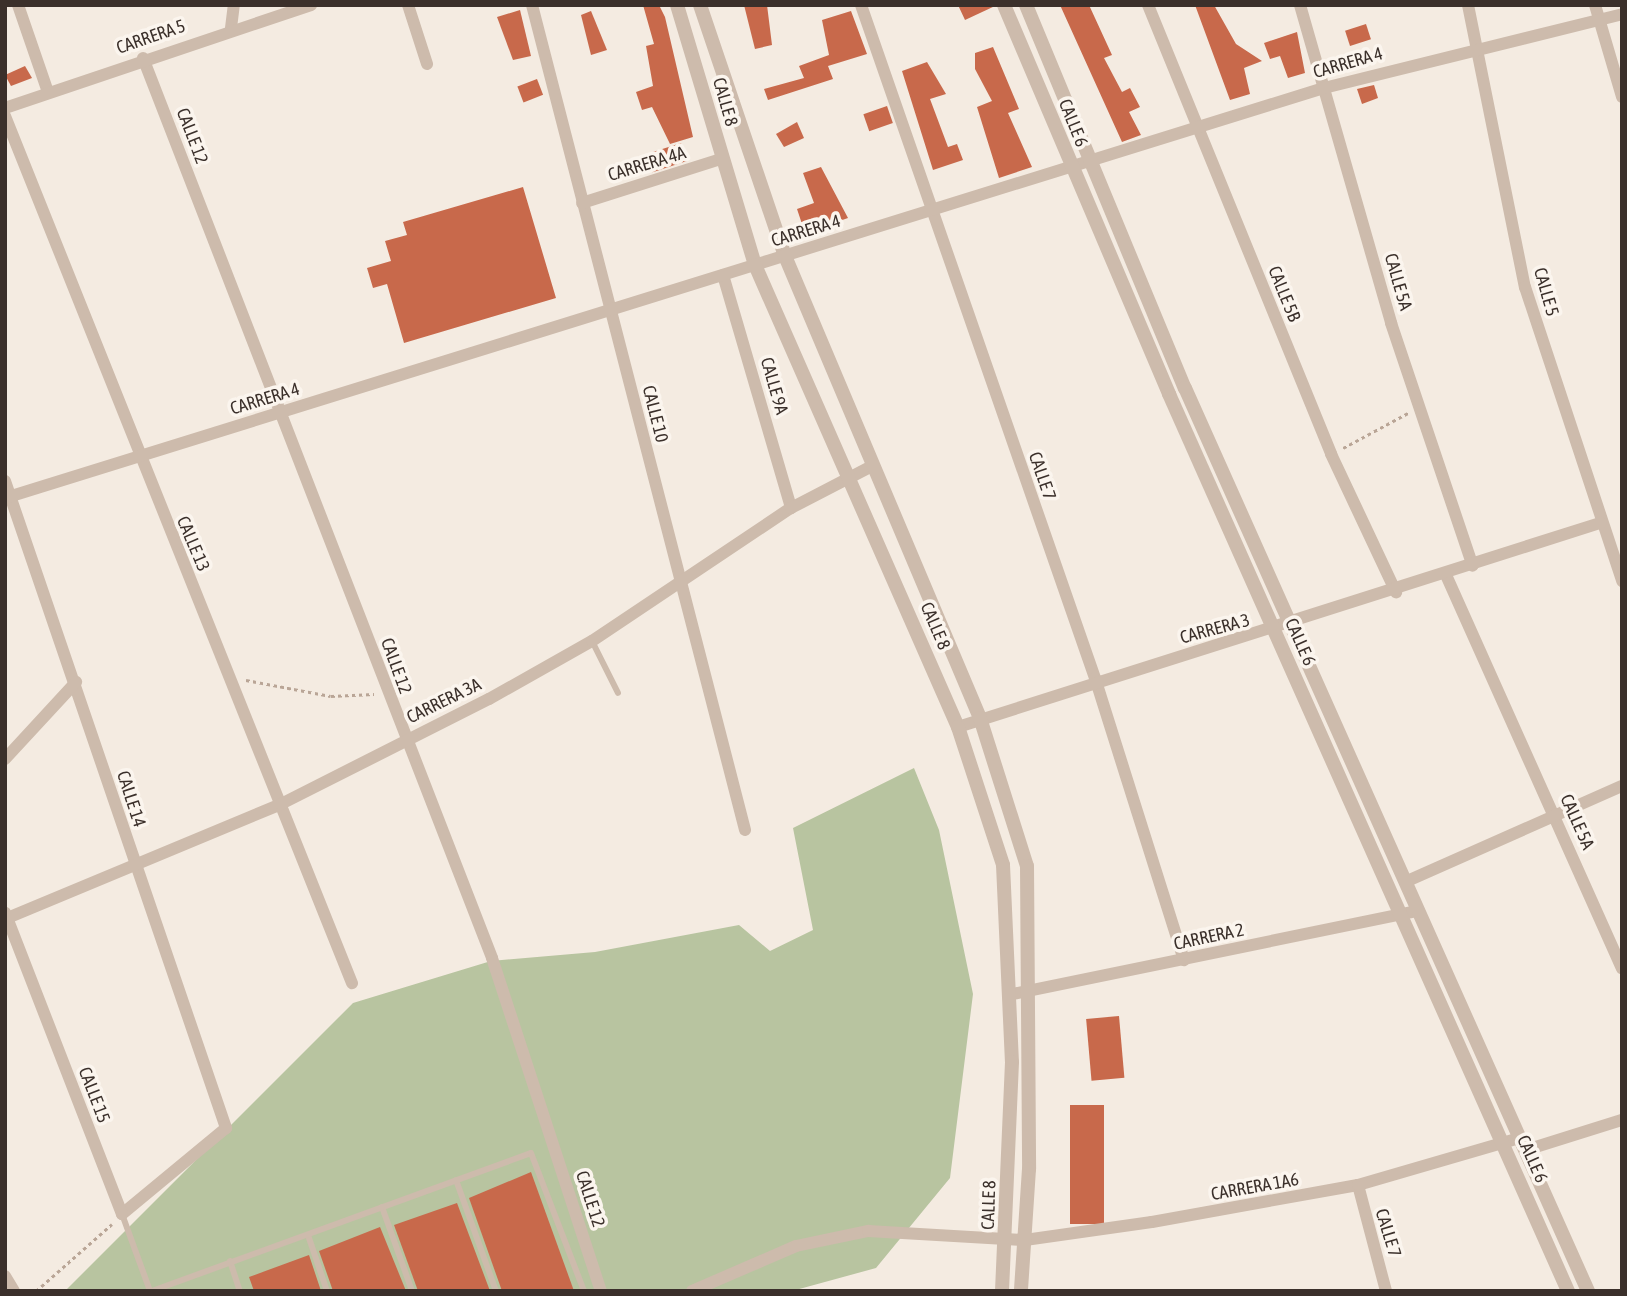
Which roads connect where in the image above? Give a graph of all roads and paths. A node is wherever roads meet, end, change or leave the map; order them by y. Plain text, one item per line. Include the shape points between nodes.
1 (18, 5) edge
2 (234, 5) edge
3 (311, 5) edge
4 (408, 5) edge
5 (532, 5) edge
6 (677, 5) edge
7 (700, 5) edge
8 (861, 5) edge
9 (1004, 5) edge
10 (1026, 5) edge
11 (1147, 5) edge
12 (1300, 5) edge
13 (1468, 5) edge
14 (1595, 5) edge
15 (1622, 14) edge
16 (1599, 21) junction
17 (230, 28) junction
18 (1475, 52) junction
19 (143, 58) junction
20 (1617, 63) edge
21 (427, 64) dead end
22 (1053, 69) junction
23 (1034, 76) junction
24 (1324, 88) junction
25 (48, 92) junction
26 (1622, 97) edge
27 (5, 108) edge
28 (5, 116) edge
29 (1198, 127) junction
30 (721, 159) junction
31 (1091, 162) junction
32 (1071, 169) junction
33 (582, 202) junction
34 (934, 209) junction
35 (785, 256) junction
36 (755, 265) junction
37 (723, 275) junction
38 (612, 309) junction
39 (1185, 388) junction
40 (1169, 394) junction
41 (1419, 408) junction
42 (280, 413) junction
43 (1331, 454) junction
44 (138, 457) junction
45 (872, 466) junction
46 (849, 474) junction
47 (5, 481) edge
48 (8, 497) edge
49 (791, 508) junction
50 (1600, 523) junction
51 (1473, 566) junction
52 (1446, 575) junction
53 (678, 580) junction
54 (1622, 581) edge
55 (1396, 592) junction
56 (1291, 626) junction
57 (1275, 631) junction
58 (592, 641) junction
59 (227, 672) junction
60 (1095, 678) junction
61 (75, 682) junction
62 (387, 690) junction
63 (618, 693) dead end
64 (980, 718) junction
65 (958, 727) junction
66 (404, 739) junction
67 (5, 759) edge
68 (1622, 786) edge
69 (281, 804) junction
70 (1555, 815) junction
71 (745, 830) dead end
72 (134, 867) junction
73 (1405, 882) junction
74 (1417, 911) junction
75 (1401, 914) junction
76 (6, 916) edge
77 (1184, 960) junction
78 (1622, 968) edge
79 (352, 983) dead end
80 (1030, 992) junction
81 (1008, 995) junction
82 (1622, 1120) edge
83 (1504, 1143) junction
84 (1523, 1144) junction
85 (456, 1180) junction
86 (1358, 1185) junction
87 (382, 1207) junction
88 (122, 1214) junction
89 (308, 1235) junction
90 (1007, 1238) junction
91 (1025, 1240) junction
92 (230, 1261) junction
93 (5, 1276) edge
94 (14, 1291) edge
95 (36, 1291) edge
96 (151, 1291) edge
97 (240, 1291) edge
98 (327, 1291) edge
99 (412, 1291) edge
100 (496, 1291) edge
101 (584, 1291) edge
102 (601, 1291) edge
103 (692, 1291) edge
104 (1002, 1291) edge
105 (1021, 1291) edge
106 (1386, 1291) edge
107 (1568, 1291) edge
108 (1588, 1291) edge

1 - 25 street
2 - 17 street
3 - 17 street, CARRERA 5
4 - 21 street
5 - 33 street, CALLE 10
6 - 30 street, CALLE 8
7 - 35 street, CALLE 8
8 - 34 street, CALLE 7
9 - 23 street, CALLE 6
10 - 22 street, CALLE 6
11 - 29 street, CALLE 5B
12 - 24 street, CALLE 5A
13 - 18 street, CALLE 5
14 - 16 street
15 - 16 street, CARRERA 4
16 - 18 street, CARRERA 4
16 - 20 street
17 - 19 street, CARRERA 5
18 - 24 street, CARRERA 4
18 - 50 street, CALLE 5 via 1525,287
19 - 25 street, CARRERA 5
19 - 42 street, CALLE 12
20 - 26 street
22 - 23 street
22 - 31 street, CALLE 6
23 - 32 street, CALLE 6
24 - 29 street, CARRERA 4
24 - 41 street, CALLE 5A
25 - 27 street, CARRERA 5
28 - 44 street, CALLE 13
29 - 31 street, CARRERA 4
29 - 43 street, CALLE 5B
30 - 33 street, CARRERA 4A
30 - 36 street, CALLE 8
31 - 32 street, CARRERA 4
31 - 39 street, CALLE 6
32 - 34 street, CARRERA 4
32 - 40 street, CALLE 6
33 - 38 street, CALLE 10
34 - 35 street, CARRERA 4
34 - 60 street, CALLE 7
35 - 36 street, CARRERA 4
35 - 45 street, CALLE 8
36 - 37 street, CARRERA 4
36 - 46 street, CALLE 8
37 - 38 street, CARRERA 4
37 - 49 street, CALLE 9A
38 - 42 street, CARRERA 4
38 - 53 street, CALLE 10
39 - 40 street
39 - 56 street, CALLE 6
40 - 57 street, CALLE 6
41 - 43 path
41 - 51 street, CALLE 5A
42 - 44 street, CARRERA 4
42 - 62 street, CALLE 12
43 - 55 street, CALLE 5B
44 - 48 street, CARRERA 4
44 - 59 street, CALLE 13
45 - 46 street, CARRERA 3A
45 - 64 street, CALLE 8
46 - 49 street, CARRERA 3A
46 - 65 street, CALLE 8
47 - 48 street, CALLE 14
48 - 61 street, CALLE 14
49 - 53 street, CARRERA 3A
50 - 51 street, CARRERA 3
50 - 54 street, CALLE 5
51 - 52 street, CARRERA 3
52 - 55 street, CARRERA 3
52 - 70 street, CALLE 5A
53 - 58 street, CARRERA 3A
53 - 71 street, CALLE 10
55 - 56 street, CARRERA 3
56 - 57 street, CARRERA 3
56 - 73 street, CALLE 6
57 - 60 street, CARRERA 3
57 - 75 street, CALLE 6
58 - 63 lane
58 - 66 street, CARRERA 3A
59 - 62 path via 270,688 331,696
59 - 69 street, CALLE 13
60 - 64 street, CARRERA 3
60 - 77 street, CALLE 7
61 - 67 street
61 - 72 street, CALLE 14
62 - 66 street, CALLE 12
64 - 65 street, CARRERA 3
64 - 80 street, CALLE 8 via 1027,866
65 - 81 street, CALLE 8 via 1003,865
66 - 69 street, CARRERA 3A
66 - 102 street, CALLE 12 via 492,958
68 - 70 street
69 - 72 street, CARRERA 3A
69 - 79 street, CALLE 13
70 - 73 street
70 - 78 street, CALLE 5A
72 - 76 street, CARRERA 3A
72 - 88 street, CALLE 14 via 226,1128
73 - 74 street, CALLE 6
74 - 75 street, CARRERA 2
74 - 84 street, CALLE 6
75 - 77 street, CARRERA 2
75 - 83 street, CALLE 6
76 - 88 street, CALLE 15
77 - 80 street, CARRERA 2
80 - 81 street, CARRERA 2
80 - 91 street, CALLE 8
81 - 90 street, CALLE 8
82 - 84 street
83 - 84 street, CARRERA 1A6
83 - 86 street, CARRERA 1A6
83 - 107 street, CALLE 6
84 - 108 street, CALLE 6
85 - 87 lane
85 - 100 lane
85 - 101 lane via 531,1153
86 - 91 street, CARRERA 1A6
86 - 106 street, CALLE 7
87 - 89 lane
87 - 99 lane
88 - 95 path
88 - 96 lane, CALLE 15
89 - 92 lane
89 - 98 lane
90 - 91 street, CARRERA 1A6
90 - 103 street, CARRERA 1A6 via 868,1231 796,1246
90 - 104 street, CALLE 8
91 - 105 street, CALLE 8
92 - 96 lane
92 - 97 lane
93 - 94 street

